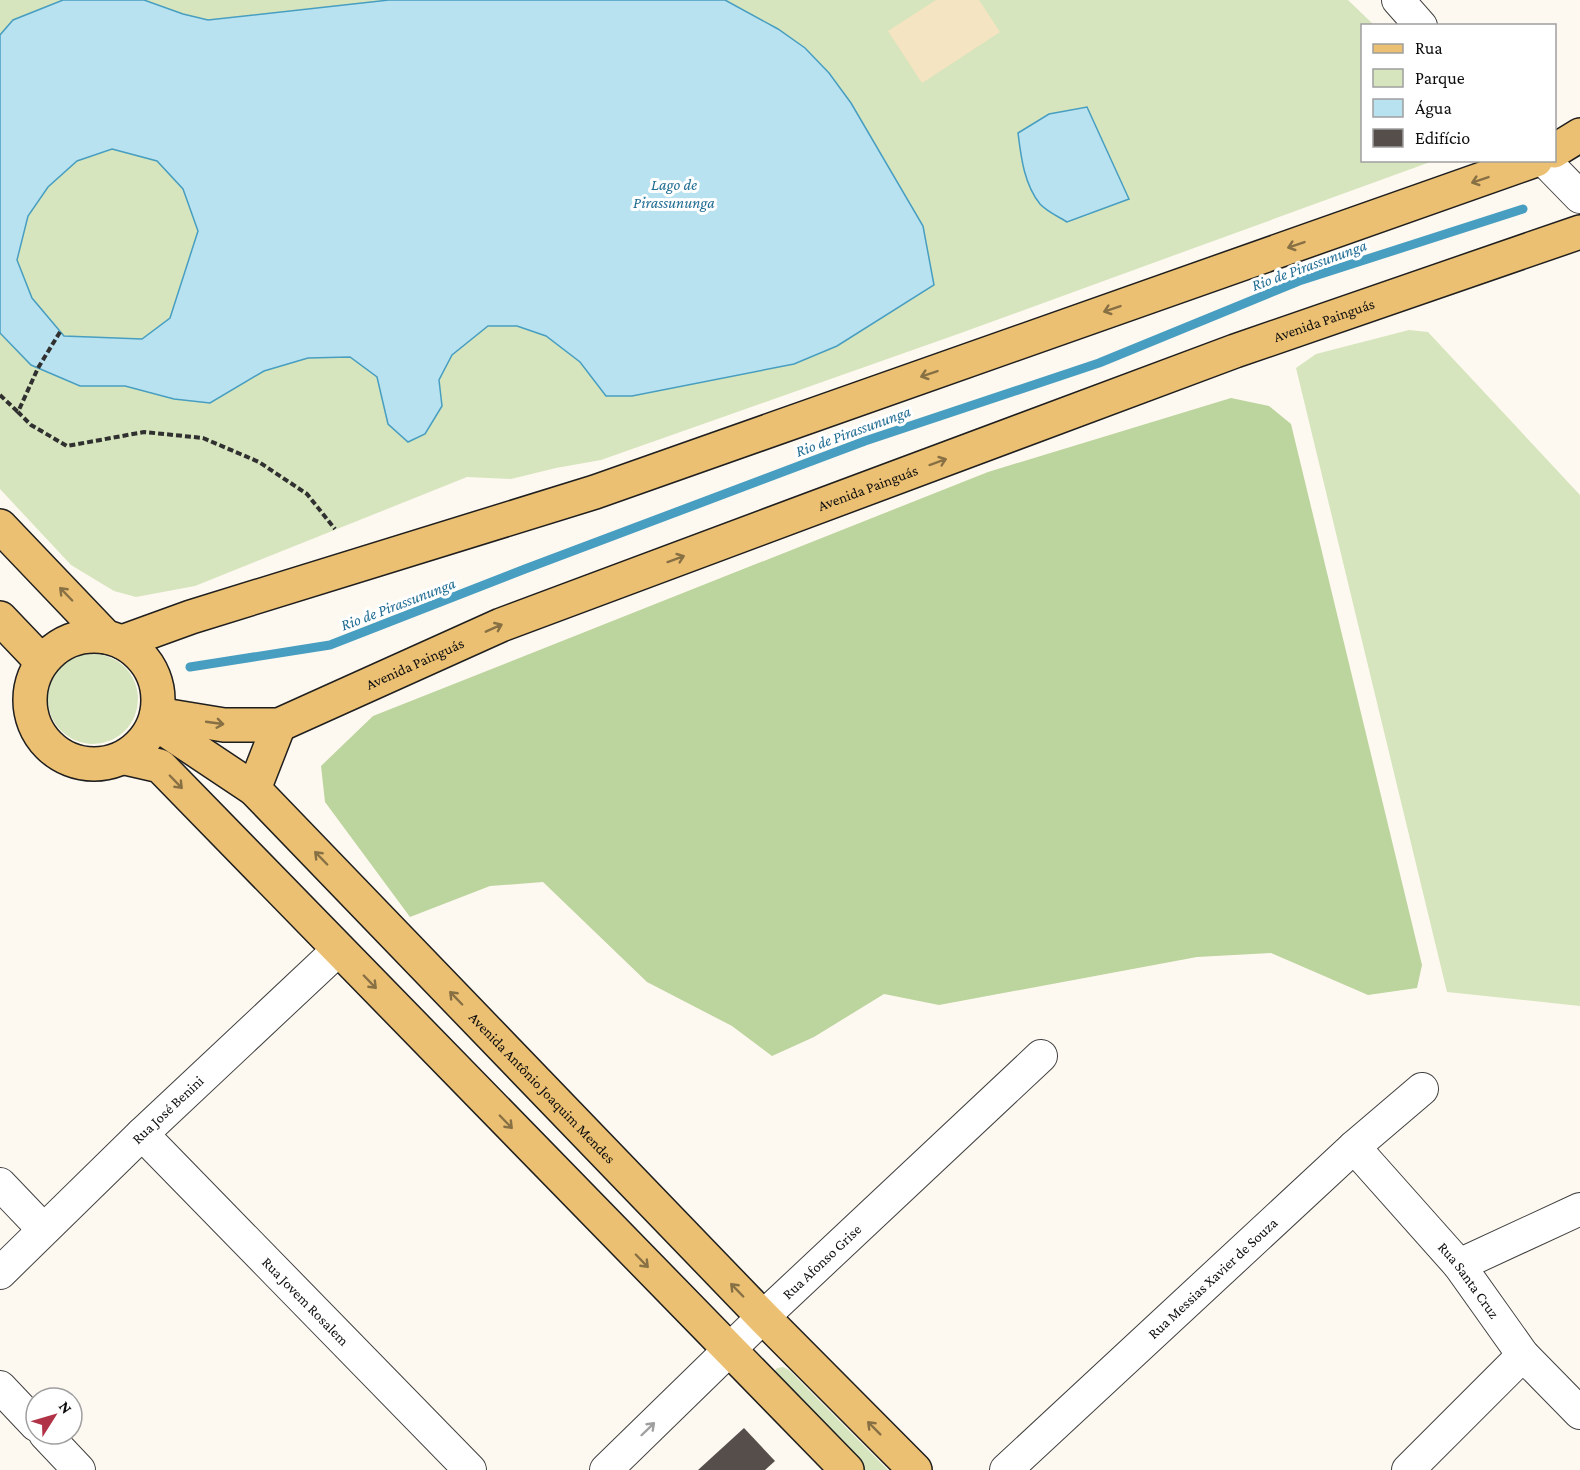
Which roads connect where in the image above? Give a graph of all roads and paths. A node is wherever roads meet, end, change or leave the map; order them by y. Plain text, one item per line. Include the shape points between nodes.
1 (1398, 0) edge
2 (1419, 24) edge
3 (1580, 135) edge
4 (1556, 150) edge
5 (1530, 162) edge
6 (1546, 162) edge
7 (1580, 197) edge
8 (1580, 232) edge
9 (60, 332) dead end
10 (0, 395) edge
11 (18, 412) junction
12 (0, 526) edge
13 (335, 529) dead end
14 (0, 618) edge
15 (114, 639) junction
16 (42, 662) junction
17 (156, 719) junction
18 (279, 725) junction
19 (125, 758) junction
20 (254, 789) junction
21 (338, 950) junction
22 (1041, 1056) dead end
23 (1422, 1089) dead end
24 (142, 1134) junction
25 (1354, 1147) junction
26 (1, 1186) edge
27 (1580, 1209) edge
28 (43, 1229) junction
29 (1459, 1265) junction
30 (0, 1273) edge
31 (763, 1317) junction
32 (729, 1350) junction
33 (1523, 1355) junction
34 (0, 1388) edge
35 (24, 1413) edge
36 (1580, 1413) edge
37 (56, 1446) edge
38 (79, 1470) edge
39 (470, 1470) edge
40 (606, 1470) edge
41 (847, 1470) edge
42 (915, 1470) edge
43 (1006, 1470) edge
44 (1408, 1470) edge

1 - 2 street
3 - 4 main road
5 -> 15 main road via 595,492
6 - 7 street
18 -> 8 main road, Avenida Painguás via 501,625 1224,355
9 - 11 path
10 - 11 path
11 - 13 path via 31,425 67,446 144,432 203,438 259,462 307,494
15 -> 12 main road
14 - 16 main road
15 - 16 main road via 88,636 71,640
15 - 17 main road via 140,654 152,672 158,693
16 - 19 main road via 32,681 29,702 34,724 45,742 62,756 82,764 104,764
17 -> 18 main road, Avenida Painguás
17 - 19 main road via 148,737
17 - 20 main road, Avenida Antônio Joaquim Mendes
18 - 20 main road
19 -> 21 main road via 160,766
31 -> 20 main road, Avenida Antônio Joaquim Mendes
21 - 24 street, Rua José Benini
21 -> 32 main road
22 - 31 street, Rua Afonso Grise
23 - 25 street, Rua Messias Xavier de Souza
24 - 28 street, Rua José Benini
24 - 39 street, Rua Jovem Rosalem
25 - 29 street, Rua Santa Cruz
25 - 43 street, Rua Messias Xavier de Souza
26 - 28 street
27 - 29 street
28 - 30 street, Rua José Benini
29 - 33 street, Rua Santa Cruz
31 - 32 street, Rua Afonso Grise
42 -> 31 main road, Avenida Antônio Joaquim Mendes
40 -> 32 street, Rua Afonso Grise
32 - 41 main road
33 - 36 street, Rua Santa Cruz
33 - 44 street
34 - 35 street
37 - 38 street

